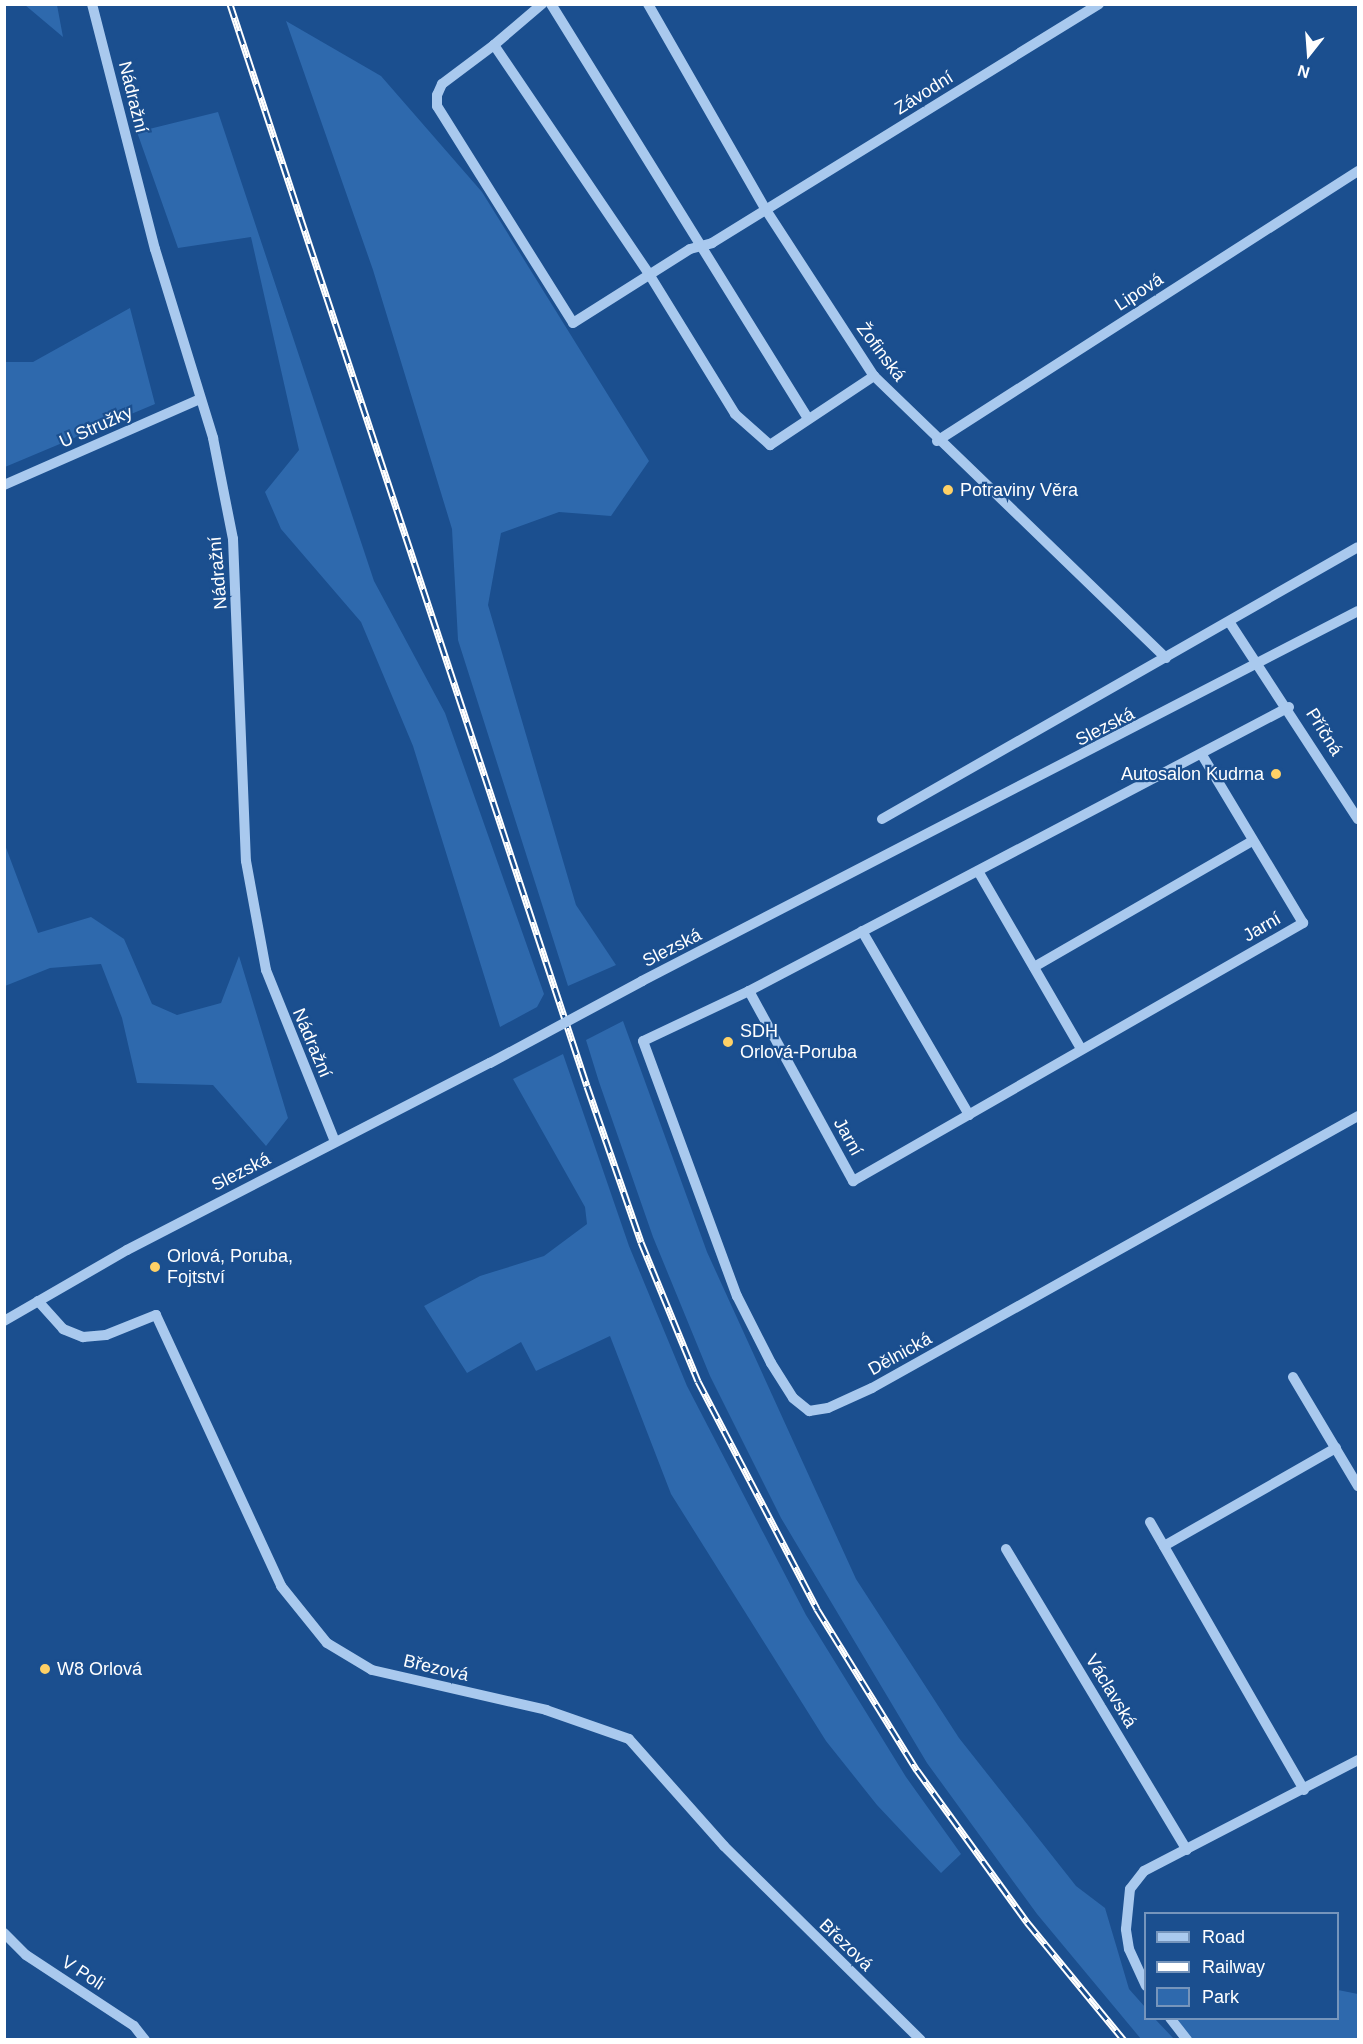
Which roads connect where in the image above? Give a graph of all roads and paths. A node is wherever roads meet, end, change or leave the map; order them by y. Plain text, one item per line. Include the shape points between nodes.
1 (92, 4) edge
2 (542, 4) edge
3 (551, 4) edge
4 (648, 4) edge
5 (1099, 4) edge
6 (494, 45) junction
7 (1359, 171) edge
8 (766, 210) junction
9 (702, 245) junction
10 (648, 274) junction
11 (874, 376) junction
12 (200, 399) junction
13 (808, 419) junction
14 (937, 441) junction
15 (4, 485) edge
16 (1359, 547) edge
17 (1359, 611) edge
18 (1230, 623) junction
19 (1166, 658) junction
20 (1256, 666) junction
21 (1288, 707) junction
22 (1202, 755) junction
23 (882, 819) dead end
24 (1359, 819) edge
25 (1252, 841) junction
26 (978, 871) junction
27 (862, 932) junction
28 (1034, 967) junction
29 (749, 991) junction
30 (1082, 1049) junction
31 (969, 1115) junction
32 (1359, 1116) edge
33 (335, 1142) junction
34 (38, 1301) junction
35 (4, 1321) edge
36 (1293, 1377) dead end
37 (1336, 1448) junction
38 (1359, 1486) edge
39 (1150, 1522) dead end
40 (1164, 1546) junction
41 (1006, 1549) dead end
42 (1359, 1760) edge
43 (1304, 1790) junction
44 (1187, 1850) junction
45 (4, 1933) edge
46 (1144, 1982) edge
47 (1171, 2020) edge
48 (144, 2040) edge
49 (921, 2040) edge
50 (1187, 2040) edge

1 - 12 street, Nádražní via 155,249
2 - 6 street
3 - 9 street
4 - 8 street, Žofinská
5 - 8 street, Závodní
6 - 10 street
6 - 10 street, Závodní via 442,84 437,106 573,323
7 - 14 street, Lipová
8 - 9 street, Závodní via 712,243
8 - 11 street, Žofinská
9 - 10 street, Závodní
9 - 13 street
10 - 13 street via 735,414 770,445
11 - 13 street
11 - 14 street, Žofinská
12 - 15 street, U Stružky
12 - 33 street, Nádražní via 213,438 233,539 251,902 266,970
14 - 19 street, Žofinská
16 - 18 street, Slezská
17 - 20 street, Slezská
18 - 19 street, Slezská
18 - 20 street, Příčná
19 - 23 street, Slezská
20 - 21 street, Příčná
20 - 33 street, Slezská, bridge
21 - 22 street
21 - 24 street, Příčná
22 - 25 street
22 - 26 street
25 - 28 street
25 - 30 street, Jarní via 1304,922
26 - 27 street
26 - 28 street
27 - 29 street
27 - 31 street
28 - 30 street
29 - 31 street, Jarní via 853,1181
29 - 32 street, Dělnická via 644,1041 737,1296 771,1363 793,1398 809,1411 828,1408 872,1388
30 - 31 street, Jarní
33 - 34 street, Slezská
34 - 35 street, Slezská
34 - 49 street, Březová via 63,1329 83,1337 106,1335 156,1314 280,1586 327,1644 372,1670 546,1710 629,1739 724,1846
36 - 37 street
37 - 38 street
37 - 40 street
39 - 40 street
40 - 43 street
41 - 44 street, Václavská
42 - 43 street
43 - 44 street
44 - 46 street via 1144,1871 1130,1889 1126,1908 1128,1949
45 - 48 street, V Poli via 26,1955 134,2026
47 - 50 street

